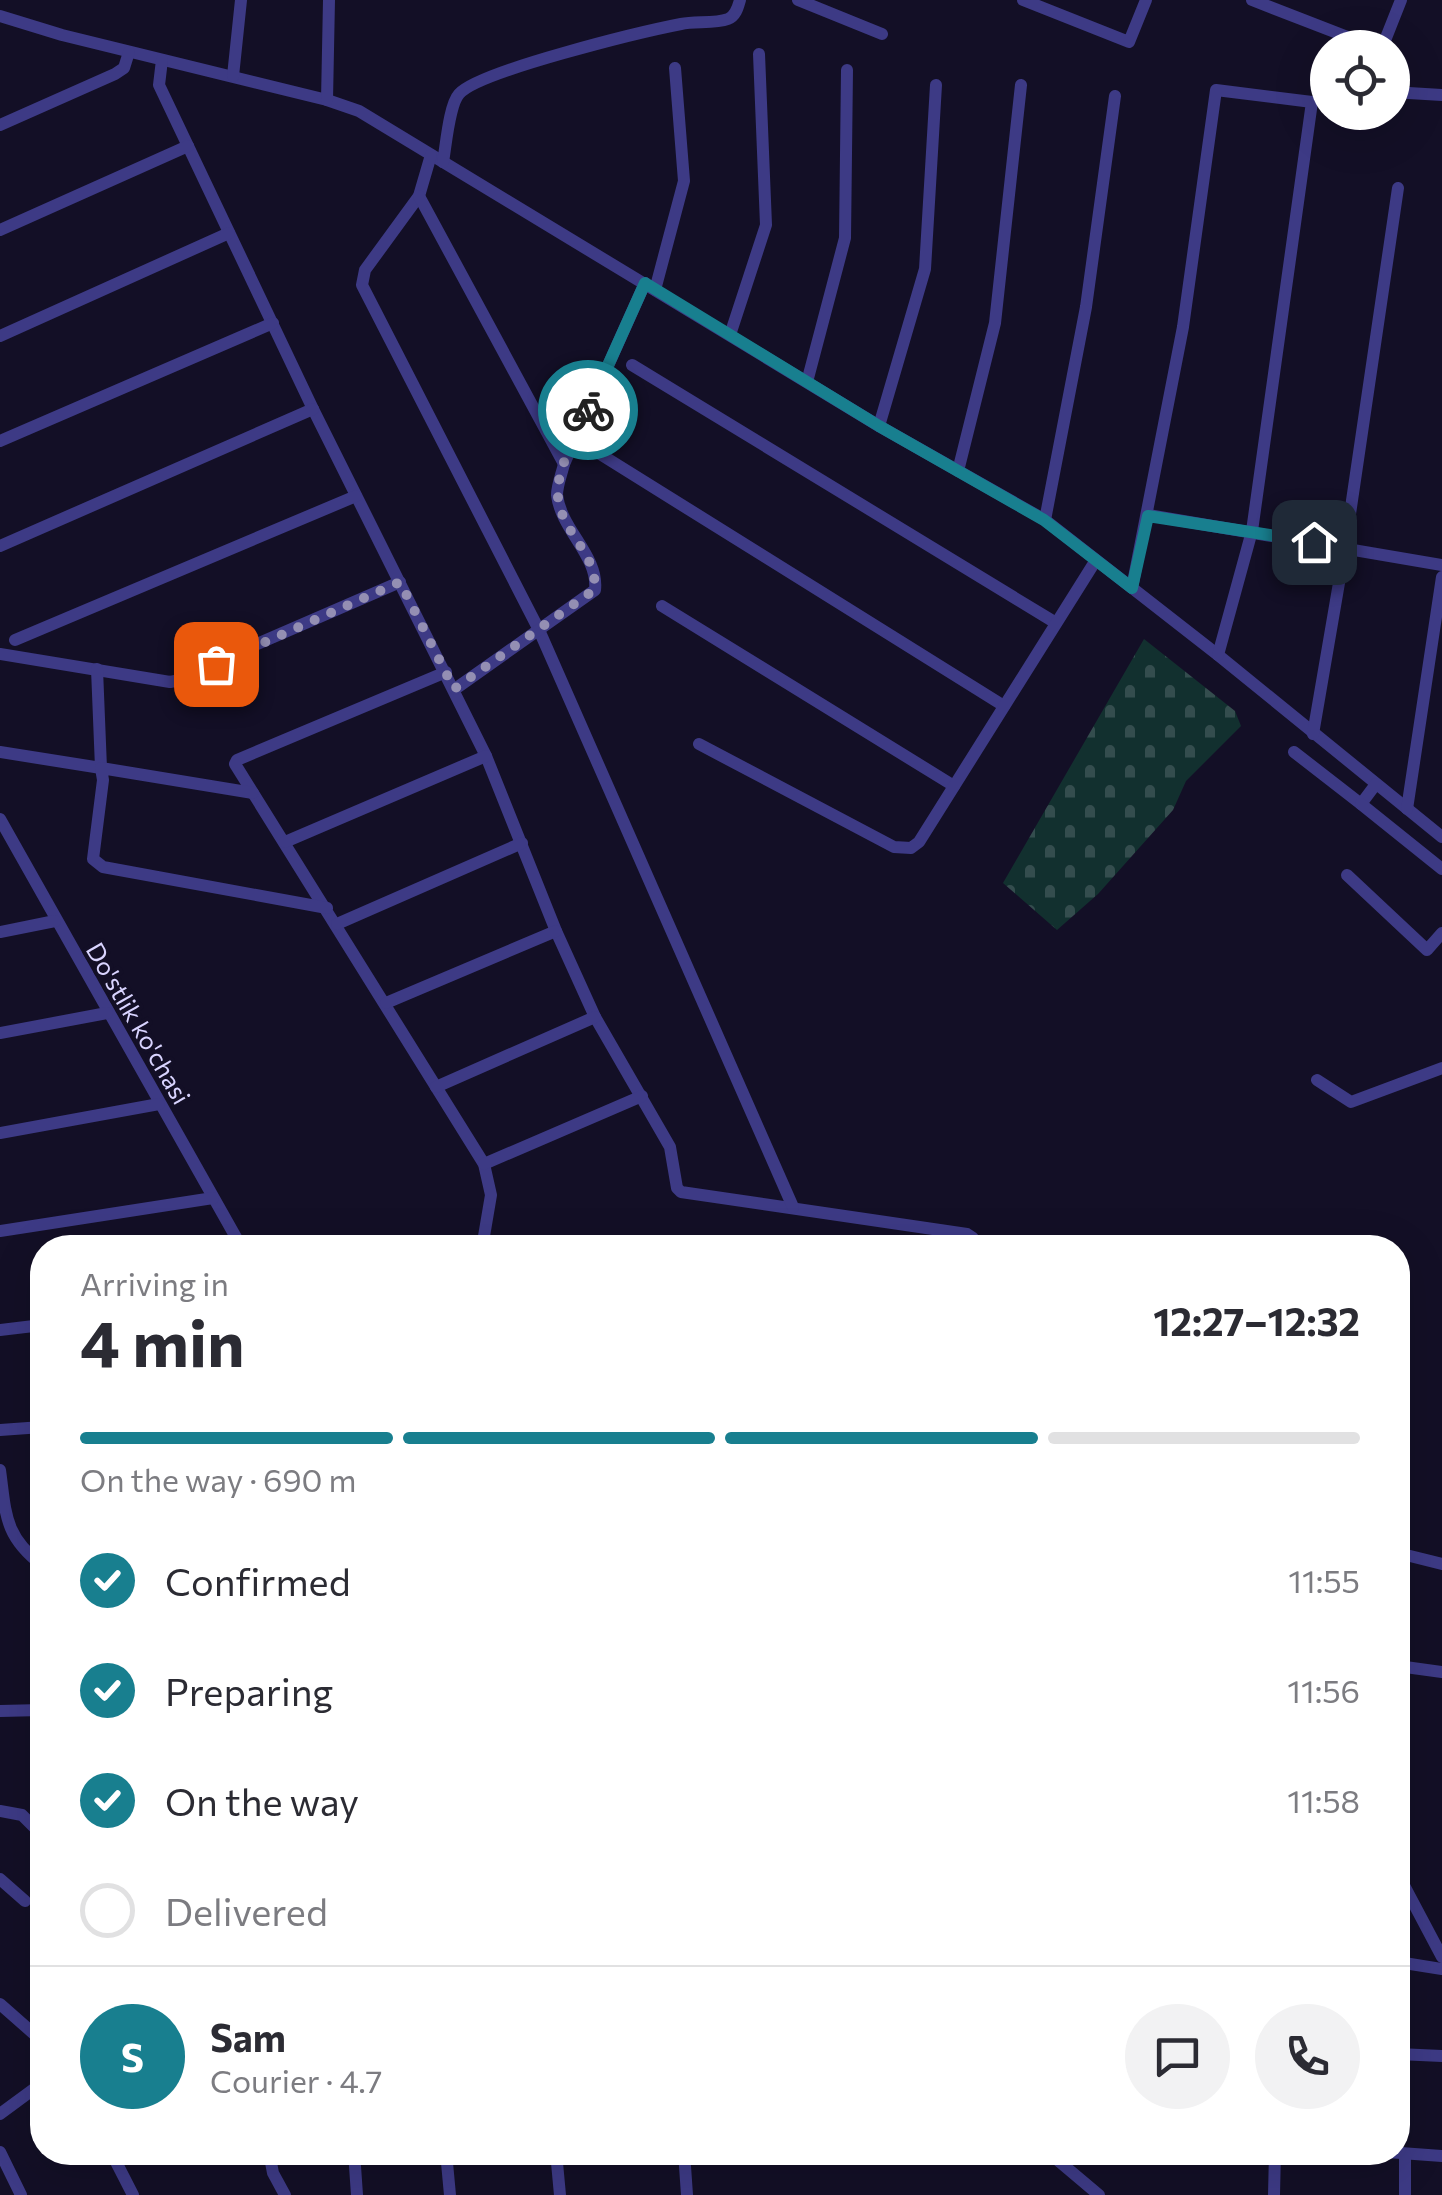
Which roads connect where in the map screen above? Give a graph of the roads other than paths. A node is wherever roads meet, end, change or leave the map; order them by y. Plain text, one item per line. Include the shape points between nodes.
1 (241, 0) edge
2 (329, 0) edge
3 (740, 0) edge
4 (798, 0) edge
5 (1023, 0) edge
6 (1146, 0) edge
7 (1252, 0) edge
8 (1401, 0) edge
9 (0, 16) edge
10 (1331, 30) edge
11 (1387, 30) edge
12 (882, 34) dead end
13 (129, 52) junction
14 (759, 54) dead end
15 (162, 60) junction
16 (675, 68) dead end
17 (847, 70) dead end
18 (232, 76) junction
19 (1021, 84) dead end
20 (936, 85) dead end
21 (1410, 93) edge
22 (1442, 95) edge
23 (1115, 96) dead end
24 (327, 100) junction
25 (0, 125) edge
26 (188, 146) junction
27 (437, 158) junction
28 (1398, 188) dead end
29 (419, 196) junction
30 (0, 230) edge
31 (228, 233) junction
32 (650, 286) junction
33 (273, 323) junction
34 (730, 334) junction
35 (0, 336) edge
36 (632, 365) dead end
37 (807, 382) junction
38 (313, 410) junction
39 (879, 426) junction
40 (0, 440) edge
41 (600, 454) dead end
42 (564, 464) junction
43 (958, 470) junction
44 (356, 496) junction
45 (1148, 516) junction
46 (1044, 520) junction
47 (1252, 531) junction
48 (0, 546) edge
49 (1345, 548) junction
50 (1096, 560) junction
51 (1442, 565) edge
52 (1442, 577) edge
53 (400, 582) junction
54 (1132, 588) junction
55 (662, 606) dead end
56 (1056, 623) junction
57 (539, 630) junction
58 (15, 640) dead end
59 (0, 654) edge
60 (1218, 655) junction
61 (97, 668) junction
62 (446, 672) junction
63 (454, 689) junction
64 (1004, 706) junction
65 (1313, 734) junction
66 (699, 744) dead end
67 (0, 752) edge
68 (1294, 752) dead end
69 (486, 756) junction
70 (101, 768) junction
71 (1376, 784) junction
72 (954, 786) junction
73 (253, 793) junction
74 (1361, 804) junction
75 (1407, 809) junction
76 (2, 827) edge
77 (1442, 837) edge
78 (286, 842) junction
79 (522, 843) junction
80 (1442, 869) edge
81 (1346, 874) dead end
82 (327, 908) junction
83 (56, 921) junction
84 (337, 924) junction
85 (556, 931) junction
86 (0, 932) edge
87 (1442, 933) edge
88 (386, 1003) junction
89 (107, 1013) junction
90 (595, 1017) junction
91 (0, 1033) edge
92 (1442, 1068) edge
93 (1317, 1080) dead end
94 (436, 1086) junction
95 (642, 1096) junction
96 (159, 1104) junction
97 (0, 1132) edge
98 (484, 1164) junction
99 (213, 1198) junction
100 (793, 1207) junction
101 (0, 1232) edge
102 (234, 1235) edge
103 (484, 1235) edge
104 (968, 1235) edge
105 (30, 1326) edge
106 (0, 1330) edge
107 (30, 1428) edge
108 (0, 1430) edge
109 (0, 1470) edge
110 (30, 1556) edge
111 (1410, 1556) edge
112 (1442, 1564) edge
113 (1410, 1668) edge
114 (1442, 1672) edge
115 (30, 1710) edge
116 (0, 1711) edge
117 (0, 1811) edge
118 (30, 1823) edge
119 (0, 1880) edge
120 (1410, 1898) edge
121 (25, 1901) dead end
122 (1442, 1957) edge
123 (1410, 1964) edge
124 (1442, 1969) edge
125 (0, 2004) edge
126 (30, 2030) edge
127 (1410, 2055) edge
128 (1442, 2056) edge
129 (30, 2092) edge
130 (0, 2114) edge
131 (0, 2152) edge
132 (1410, 2154) edge
133 (1442, 2156) edge
134 (118, 2165) edge
135 (272, 2165) edge
136 (355, 2165) edge
137 (447, 2165) edge
138 (557, 2165) edge
139 (685, 2165) edge
140 (1063, 2165) edge
141 (1275, 2165) edge
142 (1405, 2165) edge
143 (21, 2195) edge
144 (133, 2195) edge
145 (285, 2195) edge
146 (357, 2195) edge
147 (450, 2195) edge
148 (560, 2195) edge
149 (686, 2195) edge
150 (1099, 2195) edge
151 (1274, 2195) edge
152 (1405, 2195) edge

1 - 18 street
2 - 24 street
3 - 27 street via 728,19 610,40 463,90
4 - 12 street
5 - 6 street via 1128,42
7 - 10 street
8 - 11 street
9 - 13 street
13 - 15 street
13 - 25 street via 115,74
14 - 34 street via 766,225
15 - 18 street
15 - 26 street via 158,86
16 - 32 street via 684,180
17 - 37 street via 845,238
18 - 24 street
19 - 43 street via 996,323
20 - 39 street via 925,269
21 - 22 street
23 - 46 street via 1086,307
24 - 27 street via 359,111
26 - 30 street
26 - 31 street
27 - 29 street
27 - 32 street
28 - 49 street
29 - 42 street
29 - 57 street via 365,270 362,285
31 - 33 street
31 - 35 street
32 - 34 street
32 - 42 street
33 - 38 street
33 - 40 street
34 - 37 street
36 - 56 street
37 - 39 street
38 - 44 street
38 - 48 street
39 - 43 street
41 - 64 street
42 - 57 street via 557,493 564,519 596,578 594,590
43 - 46 street
44 - 53 street
44 - 58 street
45 - 47 street
45 - 47 street via 1216,90 1312,102
45 - 54 street
46 - 50 street
47 - 49 street
47 - 60 street
49 - 51 street
49 - 65 street
50 - 54 street
50 - 56 street
52 - 75 street
53 - 61 street via 190,678 170,682
53 - 62 street
54 - 60 street
55 - 72 street
56 - 64 street
57 - 63 street
57 - 100 street
59 - 61 street
60 - 65 street
61 - 70 street
62 - 63 street
62 - 73 street via 237,760
63 - 69 street
64 - 72 street
65 - 71 street
66 - 72 street via 894,847 919,842
67 - 70 street
68 - 74 street
69 - 78 street
69 - 79 street
70 - 73 street
70 - 82 street via 97,865
71 - 74 street
71 - 75 street
73 - 78 street
74 - 80 street
75 - 77 street
76 - 83 street, Do'stlik ko'chasi
78 - 82 street
79 - 84 street
79 - 85 street
81 - 87 street via 1427,950
82 - 84 street
83 - 86 street
83 - 89 street, Do'stlik ko'chasi
84 - 88 street
85 - 88 street
85 - 90 street
88 - 94 street
89 - 91 street
89 - 96 street, Do'stlik ko'chasi
90 - 94 street
90 - 95 street
92 - 93 street via 1351,1102
94 - 98 street
95 - 98 street
95 - 100 street via 670,1147 680,1192
96 - 97 street
96 - 99 street, Do'stlik ko'chasi
98 - 103 street via 491,1195
99 - 101 street
99 - 102 street, Do'stlik ko'chasi
100 - 104 street
105 - 106 street
107 - 108 street
109 - 110 street via 6,1521
111 - 112 street
113 - 114 street
115 - 116 street
117 - 118 street via 22,1814
119 - 121 street
120 - 122 street
123 - 124 street
125 - 126 street
127 - 128 street
129 - 130 street
131 - 143 street
132 - 133 street
134 - 144 street
135 - 145 street
136 - 146 street
137 - 147 street
138 - 148 street
139 - 149 street
140 - 150 street
141 - 151 street
142 - 152 street

